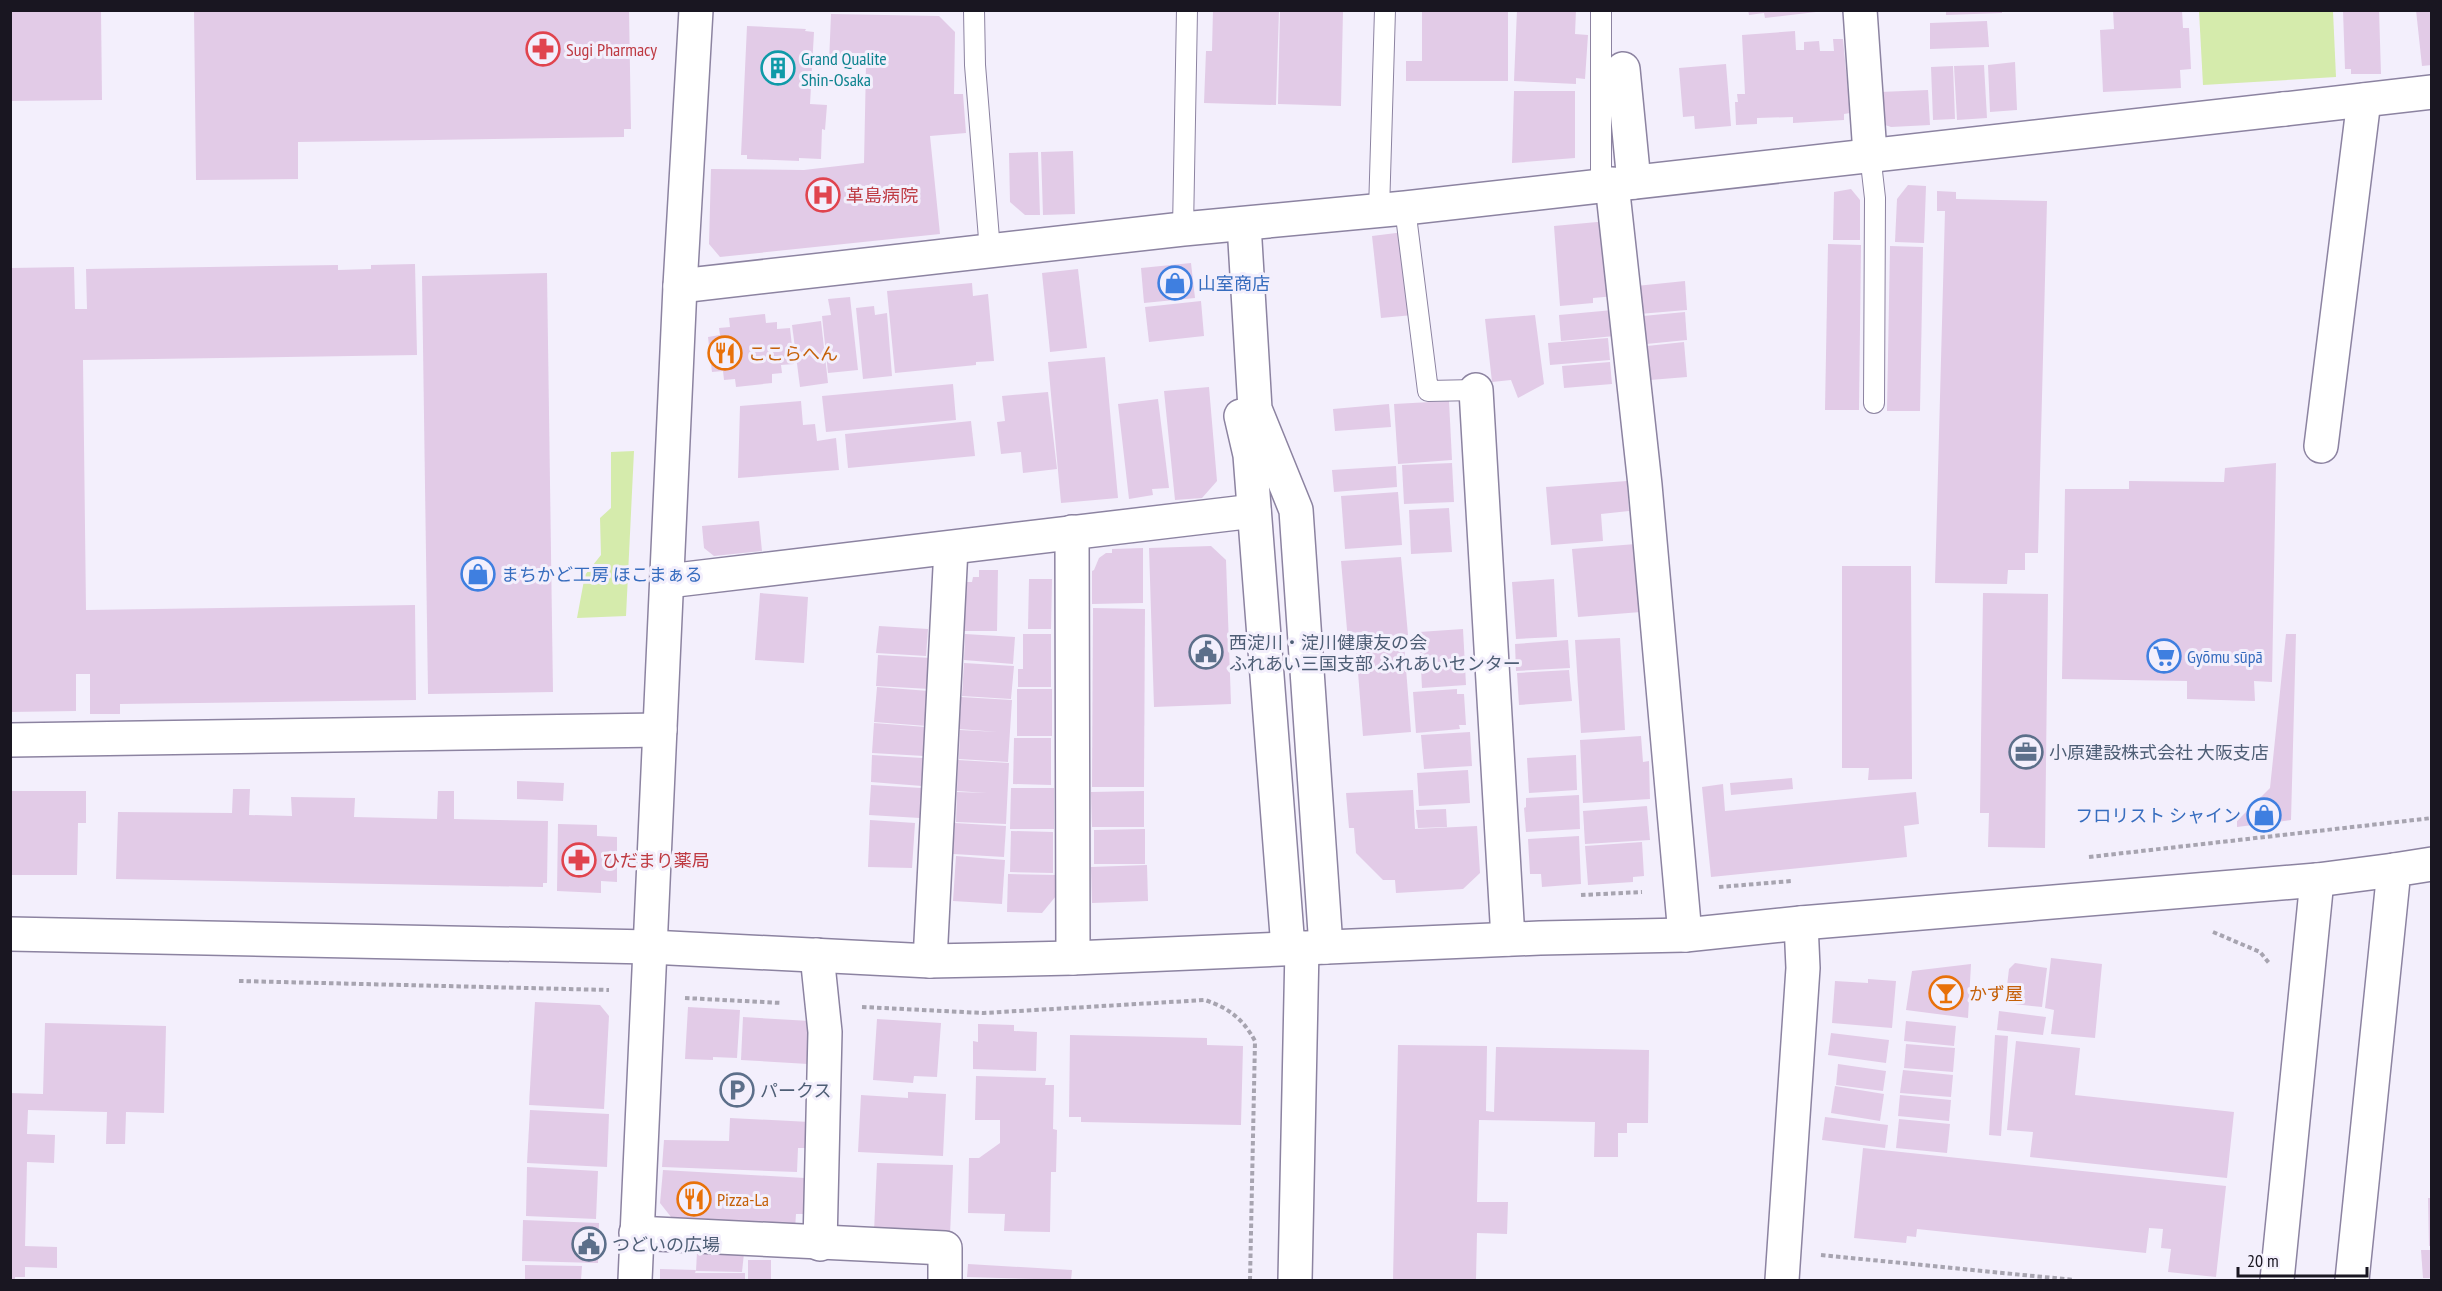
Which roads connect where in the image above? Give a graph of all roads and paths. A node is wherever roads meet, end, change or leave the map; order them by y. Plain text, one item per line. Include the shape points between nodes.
1 (696, 10) edge
2 (974, 10) edge
3 (1186, 10) edge
4 (1385, 10) edge
5 (1601, 10) edge
6 (1860, 10) edge
7 (1623, 69) dead end
8 (2432, 92) edge
9 (2364, 100) junction
10 (1870, 154) junction
11 (1615, 184) junction
12 (1392, 209) junction
13 (1237, 224) junction
14 (1183, 230) junction
15 (990, 251) junction
16 (680, 286) junction
17 (1476, 390) joint
18 (1874, 403) dead end
19 (2321, 446) dead end
20 (1254, 511) junction
21 (1072, 532) junction
22 (951, 548) junction
23 (668, 581) junction
24 (660, 730) junction
25 (10, 740) edge
26 (2432, 818) edge
27 (2082, 857) dead end
28 (2432, 864) edge
29 (2394, 870) junction
30 (2317, 880) junction
31 (1799, 881) dead end
32 (1681, 890) junction
33 (1573, 895) dead end
34 (1801, 923) junction
35 (10, 934) edge
36 (1685, 935) junction
37 (1508, 939) junction
38 (650, 947) junction
39 (1305, 948) junction
40 (817, 955) junction
41 (1073, 958) junction
42 (930, 961) junction
43 (234, 981) dead end
44 (612, 990) dead end
45 (683, 998) dead end
46 (823, 1005) junction
47 (636, 1233) junction
48 (820, 1244) junction
49 (1783, 1266) edge
50 (634, 1281) edge
51 (945, 1281) edge
52 (1250, 1281) edge
53 (1295, 1281) edge
54 (2074, 1281) edge
55 (2277, 1281) edge
56 (2352, 1281) edge

1 - 16 street
2 - 15 lane
3 - 14 lane
4 - 12 lane
5 - 11 lane
6 - 10 street
7 - 11 street
8 - 9 street
9 - 10 street
9 - 19 street
10 - 11 street
10 - 18 lane via 1875,198
11 - 12 street
11 - 32 street
12 - 13 street
12 - 17 lane via 1428,391
13 - 14 street
13 - 20 street via 1238,404 1250,455
13 - 39 street via 1255,409 1296,510
14 - 15 street
15 - 16 street
16 - 23 street
17 - 37 street
20 - 21 street
20 - 39 street
21 - 22 street
21 - 41 street
22 - 23 street
22 - 42 street
23 - 24 street
24 - 25 street
24 - 38 street
26 - 27 path
28 - 29 street
29 - 30 street
29 - 56 street
30 - 34 street
30 - 55 street
31 - 32 path
32 - 33 path
32 - 36 street
34 - 36 street
34 - 49 street via 1803,968
35 - 38 street
36 - 37 street
37 - 39 street
38 - 40 street
38 - 47 street
39 - 41 street
39 - 53 street
40 - 42 street
40 - 46 street
41 - 42 street
43 - 44 path
45 - 46 path
46 - 48 street
46 - 52 path via 984,1013 1205,1000 1235,1014 1255,1041
47 - 48 street
47 - 50 street
48 - 51 street via 945,1248
49 - 54 path

